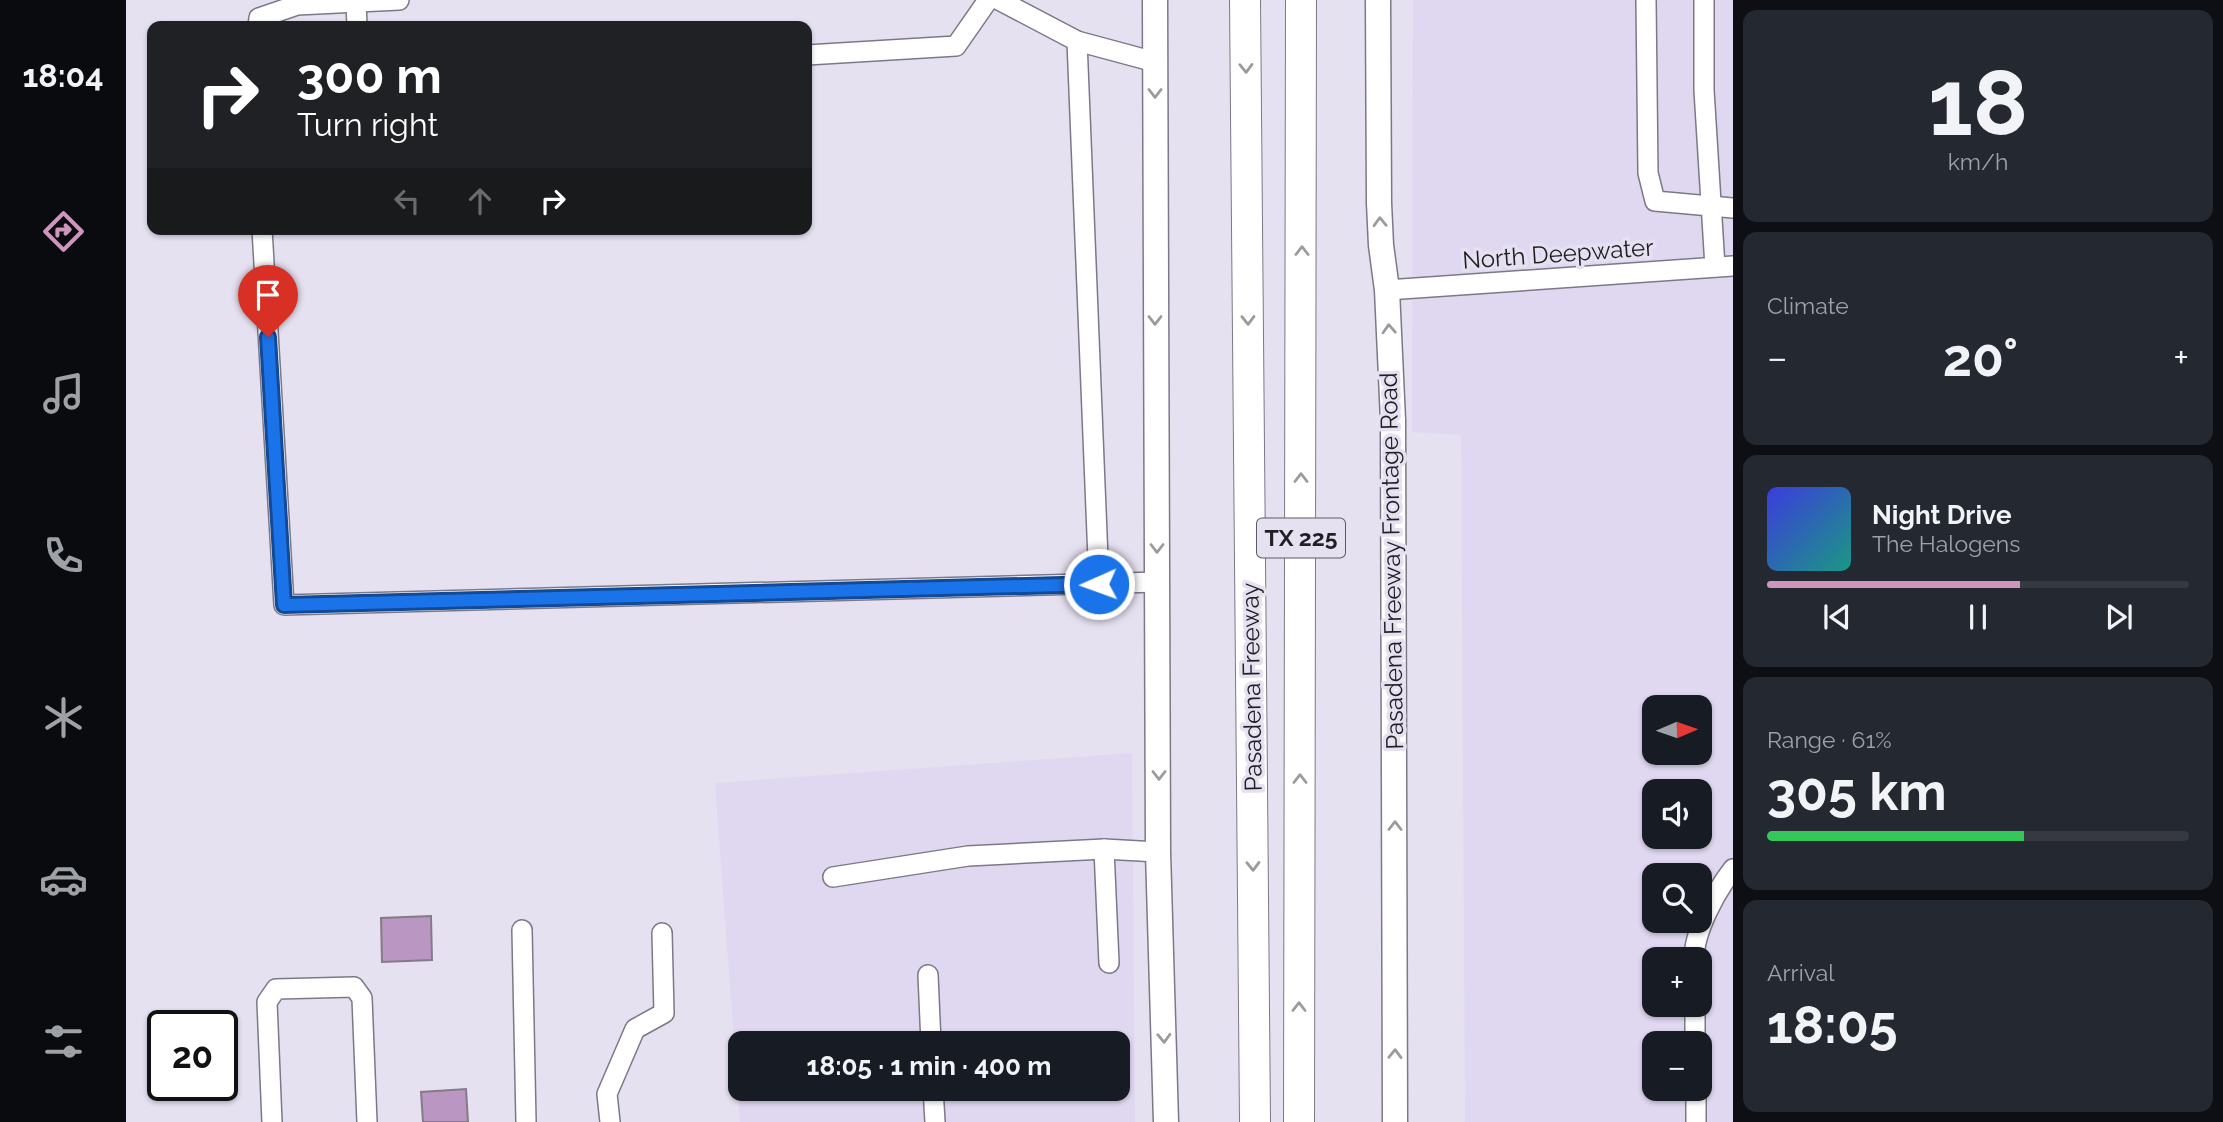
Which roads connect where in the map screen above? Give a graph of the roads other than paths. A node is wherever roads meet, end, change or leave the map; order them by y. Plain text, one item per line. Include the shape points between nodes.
1 (400, 0) edge
2 (988, 0) edge
3 (999, 0) edge
4 (1155, 0) edge
5 (1245, 0) edge
6 (1301, 0) edge
7 (1378, 0) edge
8 (1646, 0) edge
9 (1704, 0) edge
10 (356, 2) junction
11 (259, 21) edge
12 (356, 21) edge
13 (1076, 41) junction
14 (812, 55) edge
15 (1155, 62) junction
16 (1713, 206) junction
17 (1733, 208) edge
18 (262, 235) edge
19 (1724, 266) edge
20 (1387, 290) junction
21 (1158, 582) junction
22 (1099, 584) junction
23 (1104, 849) junction
24 (1158, 852) junction
25 (1733, 869) edge
26 (833, 877) dead end
27 (522, 930) dead end
28 (662, 933) dead end
29 (1695, 947) edge
30 (1109, 963) dead end
31 (928, 975) dead end
32 (930, 1031) edge
33 (934, 1101) edge
34 (1696, 1101) edge
35 (1395, 1110) edge
36 (1170, 1116) edge
37 (272, 1122) edge
38 (367, 1122) edge
39 (526, 1122) edge
40 (610, 1122) edge
41 (935, 1122) edge
42 (1255, 1122) edge
43 (1299, 1122) edge
44 (1375, 1122) edge
45 (1696, 1122) edge

1 - 10 lane
2 - 14 lane via 956,46
3 - 13 lane
4 - 15 main road
5 -> 42 highway, Pasadena Freeway / TX 225
43 -> 6 highway, Pasadena Freeway / TX 225
20 -> 7 main road, Pasadena Freeway Frontage Road via 1379,203
8 - 16 lane via 1648,173 1655,201
9 - 16 lane via 1704,89
10 - 11 lane via 297,5
10 - 12 lane
13 - 15 lane
13 - 22 lane
15 -> 21 main road
16 - 17 lane
16 - 19 lane
18 - 22 lane via 284,605
19 - 20 lane, North Deepwater
35 -> 20 main road, Pasadena Freeway Frontage Road via 1393,420
21 - 22 lane
21 -> 24 main road
23 - 24 lane
23 - 26 lane via 968,856
23 - 30 lane
24 -> 36 main road
25 - 29 lane via 1708,910
27 - 39 lane
28 - 40 lane via 664,1013 635,1029 607,1094
31 - 32 lane
33 - 41 lane
34 - 45 lane
35 - 44 main road
37 - 38 lane via 267,1002 276,989 354,987 362,998

